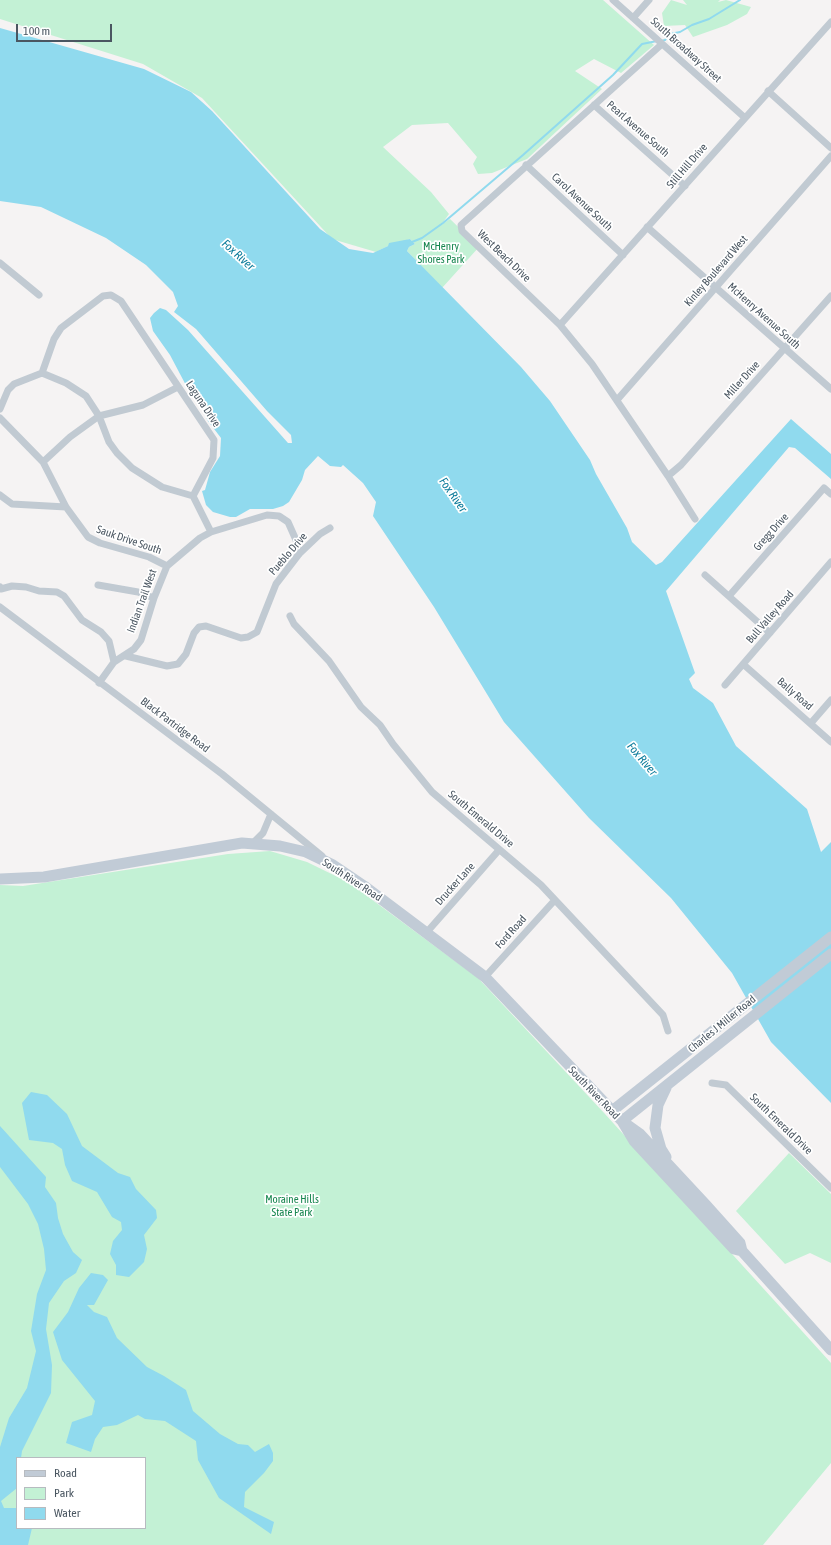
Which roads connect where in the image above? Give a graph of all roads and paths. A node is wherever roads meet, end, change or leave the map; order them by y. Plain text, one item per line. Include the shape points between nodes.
1 (613, 0) edge
2 (649, 0) edge
3 (633, 18) junction
4 (831, 22) edge
5 (662, 44) junction
6 (768, 91) junction
7 (594, 105) junction
8 (744, 117) junction
9 (831, 148) edge
10 (831, 156) edge
11 (526, 166) junction
12 (685, 186) junction
13 (647, 227) junction
14 (623, 255) junction
15 (0, 263) edge
16 (716, 287) junction
17 (39, 295) dead end
18 (831, 296) edge
19 (560, 325) junction
20 (785, 348) junction
21 (42, 372) junction
22 (178, 387) junction
23 (831, 389) edge
24 (617, 400) junction
25 (0, 409) edge
26 (99, 416) junction
27 (0, 418) edge
28 (43, 462) junction
29 (668, 476) junction
30 (831, 494) edge
31 (0, 495) edge
32 (193, 496) junction
33 (66, 507) junction
34 (694, 519) dead end
35 (330, 528) dead end
36 (211, 532) junction
37 (299, 554) junction
38 (831, 562) edge
39 (168, 566) junction
40 (705, 575) dead end
41 (98, 585) dead end
42 (0, 589) edge
43 (729, 596) junction
44 (154, 598) junction
45 (0, 607) edge
46 (290, 616) dead end
47 (770, 633) junction
48 (126, 656) junction
49 (114, 662) junction
50 (743, 664) junction
51 (99, 683) junction
52 (725, 685) dead end
53 (831, 700) edge
54 (811, 723) junction
55 (831, 742) edge
56 (271, 814) junction
57 (252, 844) junction
58 (499, 850) junction
59 (333, 865) junction
60 (0, 879) edge
61 (554, 901) junction
62 (427, 932) junction
63 (831, 937) edge
64 (831, 954) edge
65 (485, 977) junction
66 (668, 1031) dead end
67 (712, 1083) dead end
68 (667, 1086) junction
69 (612, 1111) junction
70 (622, 1121) junction
71 (676, 1173) junction
72 (831, 1188) edge
73 (742, 1251) junction
74 (831, 1350) edge

1 - 3 street, South Broadway Street
2 - 3 street
3 - 5 street, South Broadway Street
4 - 6 street, Still Hill Drive
5 - 7 street, West Beach Drive
5 - 8 street, South Broadway Street
6 - 8 street, Still Hill Drive
6 - 9 street
7 - 11 street, West Beach Drive
7 - 12 street, Pearl Avenue South
8 - 12 street, Still Hill Drive
10 - 16 street, Kinley Boulevard West
11 - 14 street, Carol Avenue South
11 - 19 street, West Beach Drive via 462,223 461,228
12 - 13 street, Still Hill Drive
13 - 14 street, Still Hill Drive
13 - 16 street, McHenry Avenue South
14 - 19 street, Still Hill Drive
15 - 17 street
16 - 20 street, McHenry Avenue South
16 - 24 street, Kinley Boulevard West
18 - 20 street, Miller Drive
19 - 24 street, West Beach Drive
20 - 23 street, McHenry Avenue South
20 - 29 street, Miller Drive via 681,465
21 - 22 street, Laguna Drive via 54,339 61,328 103,296 111,295 121,301
21 - 25 street via 11,387
21 - 26 street via 86,396
22 - 26 street via 143,405
22 - 32 street, Laguna Drive via 207,428 214,445 213,458
24 - 29 street, West Beach Drive
26 - 28 street via 70,437
26 - 32 street via 110,442 132,468 162,487
27 - 28 street, Sauk Drive South
28 - 33 street, Sauk Drive South
29 - 34 street, West Beach Drive
30 - 43 street, Gregg Drive via 824,488
31 - 33 street via 12,504
32 - 36 street
33 - 39 street, Sauk Drive South via 88,537
35 - 37 street, Pueblo Drive
36 - 37 street via 268,515 278,516 288,522
36 - 39 street, Indian Trail West via 200,538
37 - 48 street, Pueblo Drive via 276,584 257,632 241,638 206,626 199,627 186,654 178,664 167,666
38 - 47 street, Bull Valley Road
39 - 44 street, Indian Trail West
40 - 43 street
41 - 44 street via 138,592
42 - 49 street via 12,586 26,587 40,592 57,592 64,596 82,620 101,632 109,641
43 - 47 street
44 - 48 street, Indian Trail West via 140,640
45 - 51 street, Black Partridge Road
46 - 58 street, South Emerald Drive via 294,624 329,661 361,707 380,725 432,792
47 - 50 street, Bull Valley Road
48 - 49 street, Indian Trail West
49 - 51 street, Indian Trail West
50 - 52 street, Bull Valley Road
50 - 54 street, Bally Road
51 - 56 street, Black Partridge Road via 222,774
53 - 54 street
54 - 55 street, Bally Road
56 - 57 street via 263,833
56 - 59 street, Black Partridge Road
57 - 59 street, South River Road via 280,846 306,852
57 - 60 street, South River Road via 242,843 44,877
58 - 61 street, South Emerald Drive via 541,885
58 - 62 street, Drucker Lane
59 - 62 street, South River Road
61 - 65 street, Ford Road
61 - 66 street, South Emerald Drive via 663,1015
62 - 65 street, South River Road
63 - 69 street, Charles J Miller Road
64 - 68 street, Charles J Miller Road
65 - 69 street, South River Road
67 - 72 street, South Emerald Drive via 726,1085
68 - 70 street, Charles J Miller Road
68 - 71 street via 658,1105 655,1128 661,1149
69 - 70 street, South River Road
70 - 71 street, South River Road via 640,1134
70 - 73 street, South River Road via 634,1141 734,1249
71 - 73 street, South River Road via 740,1243
73 - 74 street, South River Road

